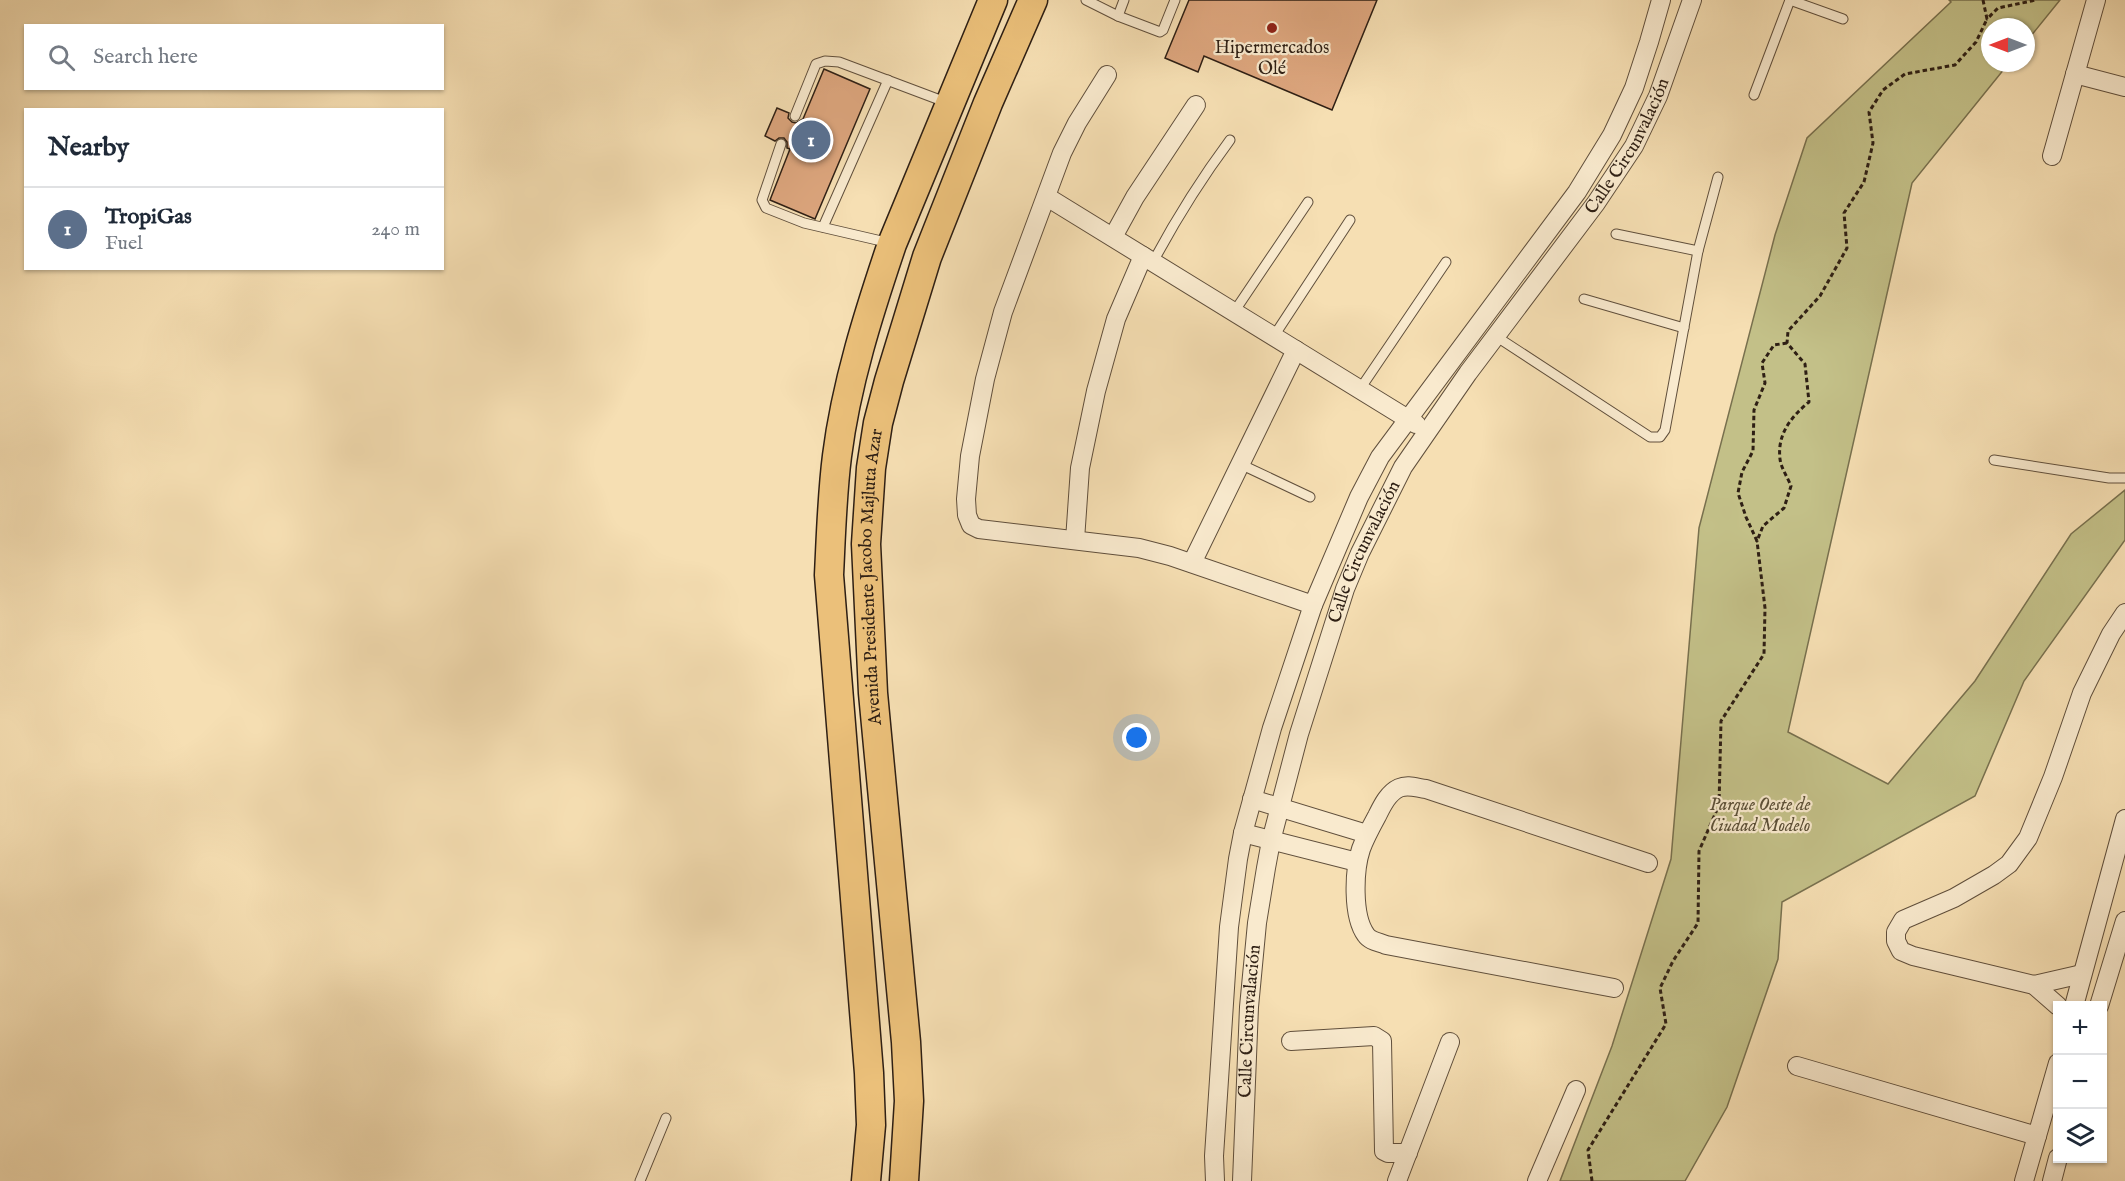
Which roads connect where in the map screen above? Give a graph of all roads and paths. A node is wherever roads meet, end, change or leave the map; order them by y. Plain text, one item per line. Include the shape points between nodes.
1 (993, 0) edge
2 (1033, 0) edge
3 (1086, 0) edge
4 (1125, 0) edge
5 (1175, 0) edge
6 (1660, 0) edge
7 (1692, 0) edge
8 (1790, 0) edge
9 (1983, 0) edge
10 (2036, 0) edge
11 (2096, 0) edge
12 (1118, 16) junction
13 (1987, 18) edge
14 (1988, 18) edge
15 (1843, 19) dead end
16 (1981, 32) edge
17 (2075, 74) junction
18 (1107, 75) dead end
19 (888, 80) junction
20 (2125, 87) edge
21 (1754, 95) dead end
22 (950, 103) junction
23 (1196, 105) dead end
24 (795, 116) dead end
25 (1230, 140) dead end
26 (781, 144) dead end
27 (2052, 156) dead end
28 (1718, 177) dead end
29 (1047, 197) junction
30 (1308, 202) dead end
31 (1350, 220) dead end
32 (823, 227) junction
33 (1616, 234) dead end
34 (1113, 237) junction
35 (892, 244) junction
36 (1698, 251) junction
37 (1148, 259) junction
38 (1446, 262) dead end
39 (1584, 299) dead end
40 (1234, 312) junction
41 (1684, 328) junction
42 (1274, 336) junction
43 (1497, 337) junction
44 (1787, 343) junction
45 (1296, 350) junction
46 (1360, 389) junction
47 (1407, 418) junction
48 (1428, 431) junction
49 (1994, 460) dead end
50 (1240, 464) junction
51 (2125, 478) edge
52 (1310, 497) dead end
53 (1075, 540) junction
54 (1757, 541) junction
55 (1192, 563) junction
56 (1313, 605) junction
57 (2125, 613) edge
58 (1252, 800) junction
59 (1280, 808) junction
60 (2125, 819) edge
61 (1243, 832) junction
62 (1367, 834) junction
63 (1271, 840) junction
64 (1357, 862) junction
65 (1648, 863) dead end
66 (2125, 921) edge
67 (2121, 951) edge
68 (2082, 974) junction
69 (2034, 986) junction
70 (1614, 988) dead end
71 (2075, 1001) edge
72 (2101, 1001) edge
73 (2053, 1002) edge
74 (1292, 1041) dead end
75 (1450, 1042) dead end
76 (1797, 1066) dead end
77 (2053, 1080) edge
78 (1576, 1090) dead end
79 (666, 1118) dead end
80 (2037, 1136) junction
81 (1408, 1154) junction
82 (2057, 1163) edge
83 (640, 1181) edge
84 (866, 1181) edge
85 (904, 1181) edge
86 (1215, 1181) edge
87 (1242, 1181) edge
88 (1397, 1181) edge
89 (1537, 1181) edge
90 (1592, 1181) edge
91 (2024, 1181) edge
92 (2052, 1181) edge

1 - 22 main road, Avenida Presidente Jacobo Majluta Azar
2 - 85 main road, Avenida Presidente Jacobo Majluta Azar via 929,249 889,381 871,468 866,543 872,682 906,1042 909,1101
3 - 12 lane
4 - 12 lane
5 - 12 lane via 1160,32
6 - 47 street, Calle Circunvalación via 1634,88 1612,135 1577,192
7 - 43 street, Calle Circunvalación via 1658,96 1634,146
8 - 15 lane
8 - 21 lane
9 - 13 path
10 - 14 path via 1998,8
11 - 17 street
16 - 44 path via 1955,65 1905,74 1883,90 1869,112 1872,143 1864,182 1844,213 1847,248 1820,296 1788,331
17 - 20 street
17 - 27 street
18 - 29 street via 1062,153
19 - 22 lane
19 - 24 lane via 825,60 816,64
19 - 32 lane
22 - 35 main road, Avenida Presidente Jacobo Majluta Azar
23 - 34 street
25 - 37 lane
26 - 32 lane via 762,200 766,208
28 - 36 lane
29 - 34 street
29 - 53 street via 1003,312 985,379 970,456 967,515 971,525 979,529
30 - 40 lane
31 - 42 lane
32 - 35 lane
33 - 36 lane
34 - 37 street
35 - 84 main road, Avenida Presidente Jacobo Majluta Azar via 855,364 840,442 829,574 869,1073 872,1125
36 - 41 lane
37 - 40 street
37 - 53 street via 1116,320 1096,392 1080,468
38 - 46 lane
39 - 41 lane
40 - 42 street
41 - 43 lane via 1665,430 1660,437 1650,437
42 - 45 street
43 - 48 street, Calle Circunvalación
44 - 54 path via 1774,345 1762,363 1765,383 1754,410 1753,451 1738,493
44 - 54 path via 1805,364 1809,402 1792,416 1781,439 1780,461 1791,486 1784,508 1763,526
45 - 46 street
45 - 50 street
46 - 47 street
47 - 48 street
47 - 56 street, Calle Circunvalación via 1359,497
48 - 59 street, Calle Circunvalación via 1381,508 1345,589
49 - 51 lane
50 - 52 lane
50 - 55 street
53 - 55 street via 1140,548
54 - 90 path via 1765,608 1764,654 1721,721 1719,805 1699,851 1698,923 1672,961 1660,988 1666,1024 1588,1150
55 - 56 street
56 - 58 street, Calle Circunvalación
57 - 69 street via 2082,693 2028,838 2009,864 1994,875 1903,920 1896,932 1901,951 1913,956
58 - 59 street
58 - 61 street, Calle Circunvalación
59 - 62 street
59 - 63 street, Calle Circunvalación
60 - 68 street
61 - 63 street
61 - 86 street, Calle Circunvalación via 1229,927
62 - 64 street
62 - 65 street via 1388,796 1409,786
63 - 64 street
63 - 87 street, Calle Circunvalación via 1249,1007
64 - 70 street via 1356,907 1369,939
66 - 67 street
67 - 72 street
68 - 69 street
68 - 71 street
69 - 73 street
74 - 81 street via 1374,1036 1383,1041 1384,1150
75 - 81 street
76 - 80 street
77 - 80 street
78 - 89 street
79 - 83 lane
80 - 91 street
81 - 88 street
82 - 92 street

